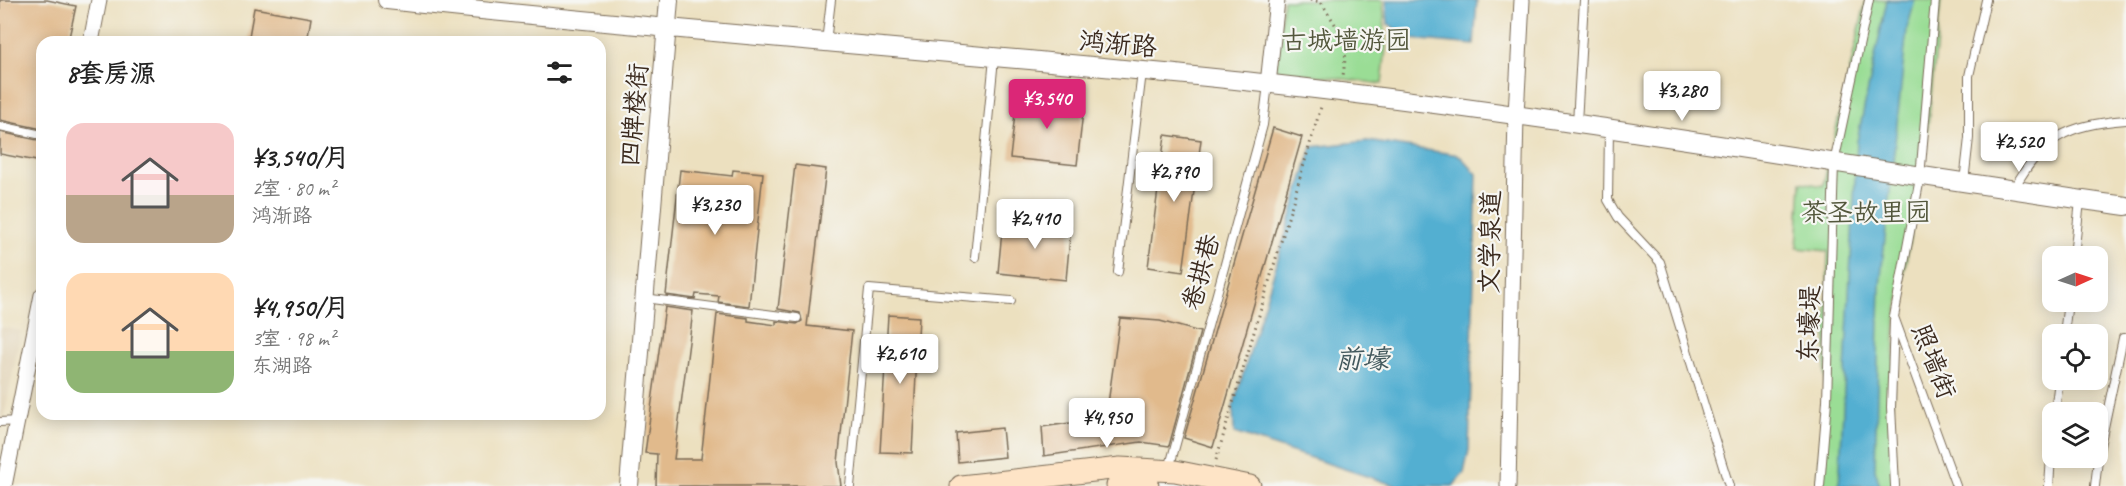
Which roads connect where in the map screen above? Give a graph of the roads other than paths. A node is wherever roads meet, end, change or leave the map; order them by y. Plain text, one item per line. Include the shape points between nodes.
1 (99, 0) edge
2 (387, 0) edge
3 (669, 0) edge
4 (831, 0) edge
5 (1277, 0) edge
6 (1522, 0) edge
7 (1584, 0) edge
8 (1869, 0) edge
9 (1935, 0) edge
10 (1986, 0) edge
11 (667, 27) junction
12 (92, 36) edge
13 (826, 42) junction
14 (994, 58) junction
15 (1142, 72) junction
16 (1268, 84) junction
17 (1516, 115) junction
18 (2126, 120) edge
19 (1577, 124) junction
20 (0, 126) edge
21 (1609, 129) junction
22 (36, 134) edge
23 (1838, 164) junction
24 (1913, 176) junction
25 (1964, 183) junction
26 (2013, 190) junction
27 (2080, 199) junction
28 (2126, 206) edge
29 (2075, 246) edge
30 (975, 257) dead end
31 (1118, 272) dead end
32 (645, 298) junction
33 (1011, 301) dead end
34 (1894, 317) junction
35 (797, 318) dead end
36 (36, 326) edge
37 (2126, 338) edge
38 (18, 421) junction
39 (0, 422) edge
40 (2050, 468) edge
41 (1169, 471) junction
42 (4, 486) edge
43 (629, 486) edge
44 (850, 486) edge
45 (961, 486) edge
46 (1117, 486) edge
47 (1148, 486) edge
48 (1250, 486) edge
49 (1509, 486) edge
50 (1729, 486) edge
51 (1820, 486) edge
52 (1895, 486) edge
53 (1956, 486) edge
54 (2049, 486) edge
55 (2096, 486) edge

1 - 12 street
2 - 11 street, 鸿渐路
3 - 11 street, 四牌楼街
4 - 13 lane
5 - 16 street
6 - 17 street, 文学泉道
7 - 19 lane
8 - 23 lane, 东壕堤
9 - 24 lane, 照墙街
10 - 25 lane via 1971,59
11 - 13 street, 鸿渐路
11 - 32 street, 四牌楼街
13 - 14 street, 鸿渐路
14 - 15 street, 鸿渐路
14 - 30 lane
15 - 16 street, 鸿渐路
15 - 31 lane
16 - 17 street, 鸿渐路
16 - 41 lane, 卷拱巷 via 1263,125
17 - 19 street, 鸿渐路
17 - 49 street, 文学泉道
18 - 26 lane via 2089,123 2059,136 2035,154
19 - 21 street, 鸿渐路
20 - 22 lane
21 - 23 street, 鸿渐路
21 - 50 lane via 1608,200 1618,218 1660,262
23 - 24 street, 鸿渐路
23 - 51 lane, 东壕堤
24 - 25 street
24 - 34 lane, 照墙街
25 - 26 street
26 - 27 street
27 - 28 street
27 - 29 lane
32 - 35 lane
32 - 43 street, 四牌楼街
33 - 44 lane via 869,289
34 - 52 lane via 1891,407
34 - 53 lane, 照墙街
36 - 38 street
37 - 55 lane via 2099,451
38 - 39 lane
38 - 42 street
40 - 54 lane
41 - 45 main road via 1090,469
41 - 48 main road
46 - 47 main road

